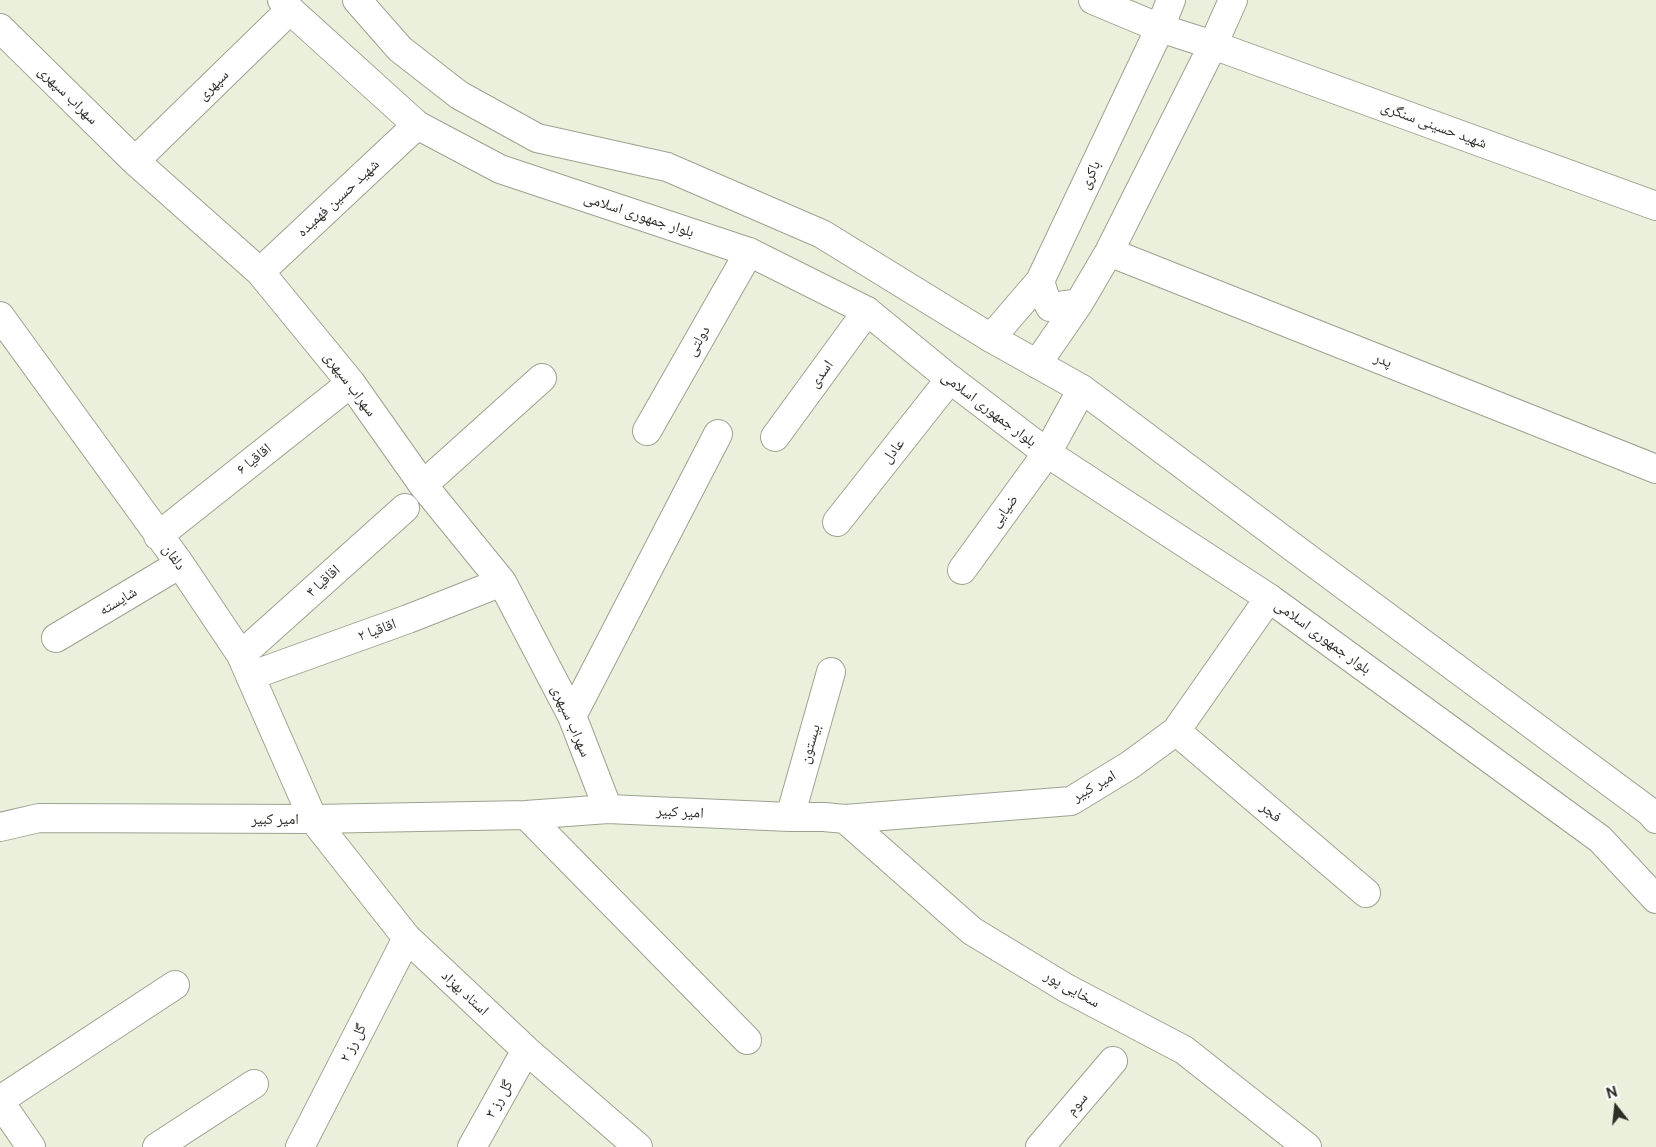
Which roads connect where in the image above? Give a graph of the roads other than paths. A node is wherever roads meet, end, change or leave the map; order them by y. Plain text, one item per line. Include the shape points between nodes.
1 (357, 0) edge
2 (1093, 0) edge
3 (1171, 0) edge
4 (1233, 0) edge
5 (286, 5) edge
6 (0, 28) edge
7 (1160, 28) junction
8 (1212, 45) junction
9 (417, 125) junction
10 (135, 161) junction
11 (1656, 206) edge
12 (749, 252) junction
13 (1109, 252) junction
14 (260, 272) junction
15 (1040, 281) junction
16 (1079, 303) junction
17 (867, 311) junction
18 (4, 332) edge
19 (990, 338) junction
20 (1037, 364) junction
21 (542, 378) dead end
22 (950, 379) junction
23 (350, 382) junction
24 (1082, 389) junction
25 (646, 431) dead end
26 (718, 434) dead end
27 (775, 437) dead end
28 (1047, 453) junction
29 (1656, 468) edge
30 (422, 485) junction
31 (405, 508) dead end
32 (837, 522) dead end
33 (158, 536) junction
34 (180, 564) junction
35 (962, 570) dead end
36 (502, 582) junction
37 (1269, 598) junction
38 (56, 638) dead end
39 (246, 666) junction
40 (831, 672) dead end
41 (572, 716) junction
42 (1176, 731) junction
43 (608, 809) junction
44 (1654, 812) edge
45 (526, 815) junction
46 (790, 817) junction
47 (313, 819) junction
48 (845, 819) junction
49 (2, 823) edge
50 (1366, 894) dead end
51 (1656, 899) edge
52 (407, 938) junction
53 (175, 985) dead end
54 (747, 1040) dead end
55 (526, 1050) junction
56 (1114, 1061) dead end
57 (254, 1084) dead end
58 (0, 1101) edge
59 (31, 1147) edge
60 (157, 1147) edge
61 (300, 1147) edge
62 (472, 1147) edge
63 (638, 1147) edge
64 (1040, 1147) edge
65 (1307, 1147) edge

1 - 19 street via 400,48 459,95 537,138 667,167 813,230
2 - 7 street, شهید حسینی سنگری
3 - 7 street, باکری
4 - 8 street
5 - 9 street, بلوار جمهوری اسلامی
5 - 10 street, سپهری
6 - 10 street, سهراب سپهری
7 - 8 street, شهید حسینی سنگری
7 - 15 street, باکری
8 - 11 street, شهید حسینی سنگری
8 - 13 street
9 - 12 street, بلوار جمهوری اسلامی via 500,169
9 - 14 street, شهید حسین فهمیده
10 - 14 street, سهراب سپهری
12 - 17 street, بلوار جمهوری اسلامی
12 - 25 street, دولتی
13 - 16 street
13 - 29 street, پدر
14 - 23 street, سهراب سپهری
15 - 16 street via 1050,307
15 - 19 street, باکری
16 - 20 street
17 - 22 street, بلوار جمهوری اسلامی
17 - 27 street, اسدی
18 - 33 street, دلفان
19 - 20 street
20 - 24 street
21 - 30 street
22 - 28 street, بلوار جمهوری اسلامی
22 - 32 street, عادل
23 - 30 street, سهراب سپهری
23 - 33 street, اقاقیا ۶
24 - 28 street, ضیایی
24 - 44 street
26 - 41 street
28 - 35 street, ضیایی
28 - 37 street, بلوار جمهوری اسلامی
30 - 36 street, سهراب سپهری
31 - 39 street, اقاقیا ۴
33 - 34 street, دلفان
34 - 38 street, شایسته
34 - 39 street, دلفان
36 - 39 street, اقاقیا ۲ via 408,619
36 - 41 street, سهراب سپهری
37 - 42 street, امیر کبیر
37 - 51 street, بلوار جمهوری اسلامی via 1600,839
39 - 47 street, دلفان
40 - 46 street, بیستون
41 - 43 street, سهراب سپهری
42 - 48 street, امیر کبیر via 1130,765 1071,801
42 - 50 street, فجر
43 - 45 street, امیر کبیر
43 - 46 street, امیر کبیر
45 - 47 street, امیر کبیر
45 - 54 street
46 - 48 street, امیر کبیر
47 - 49 street, امیر کبیر via 39,818
47 - 52 street, استاد بهزاد
48 - 65 street, سخایی پور via 972,931 1066,988 1184,1050
52 - 55 street, استاد بهزاد
52 - 61 street, گل رز ۲
53 - 58 street
55 - 62 street, گل رز ۳
55 - 63 street, استاد بهزاد
56 - 64 street, سوم
57 - 60 street
58 - 59 street

